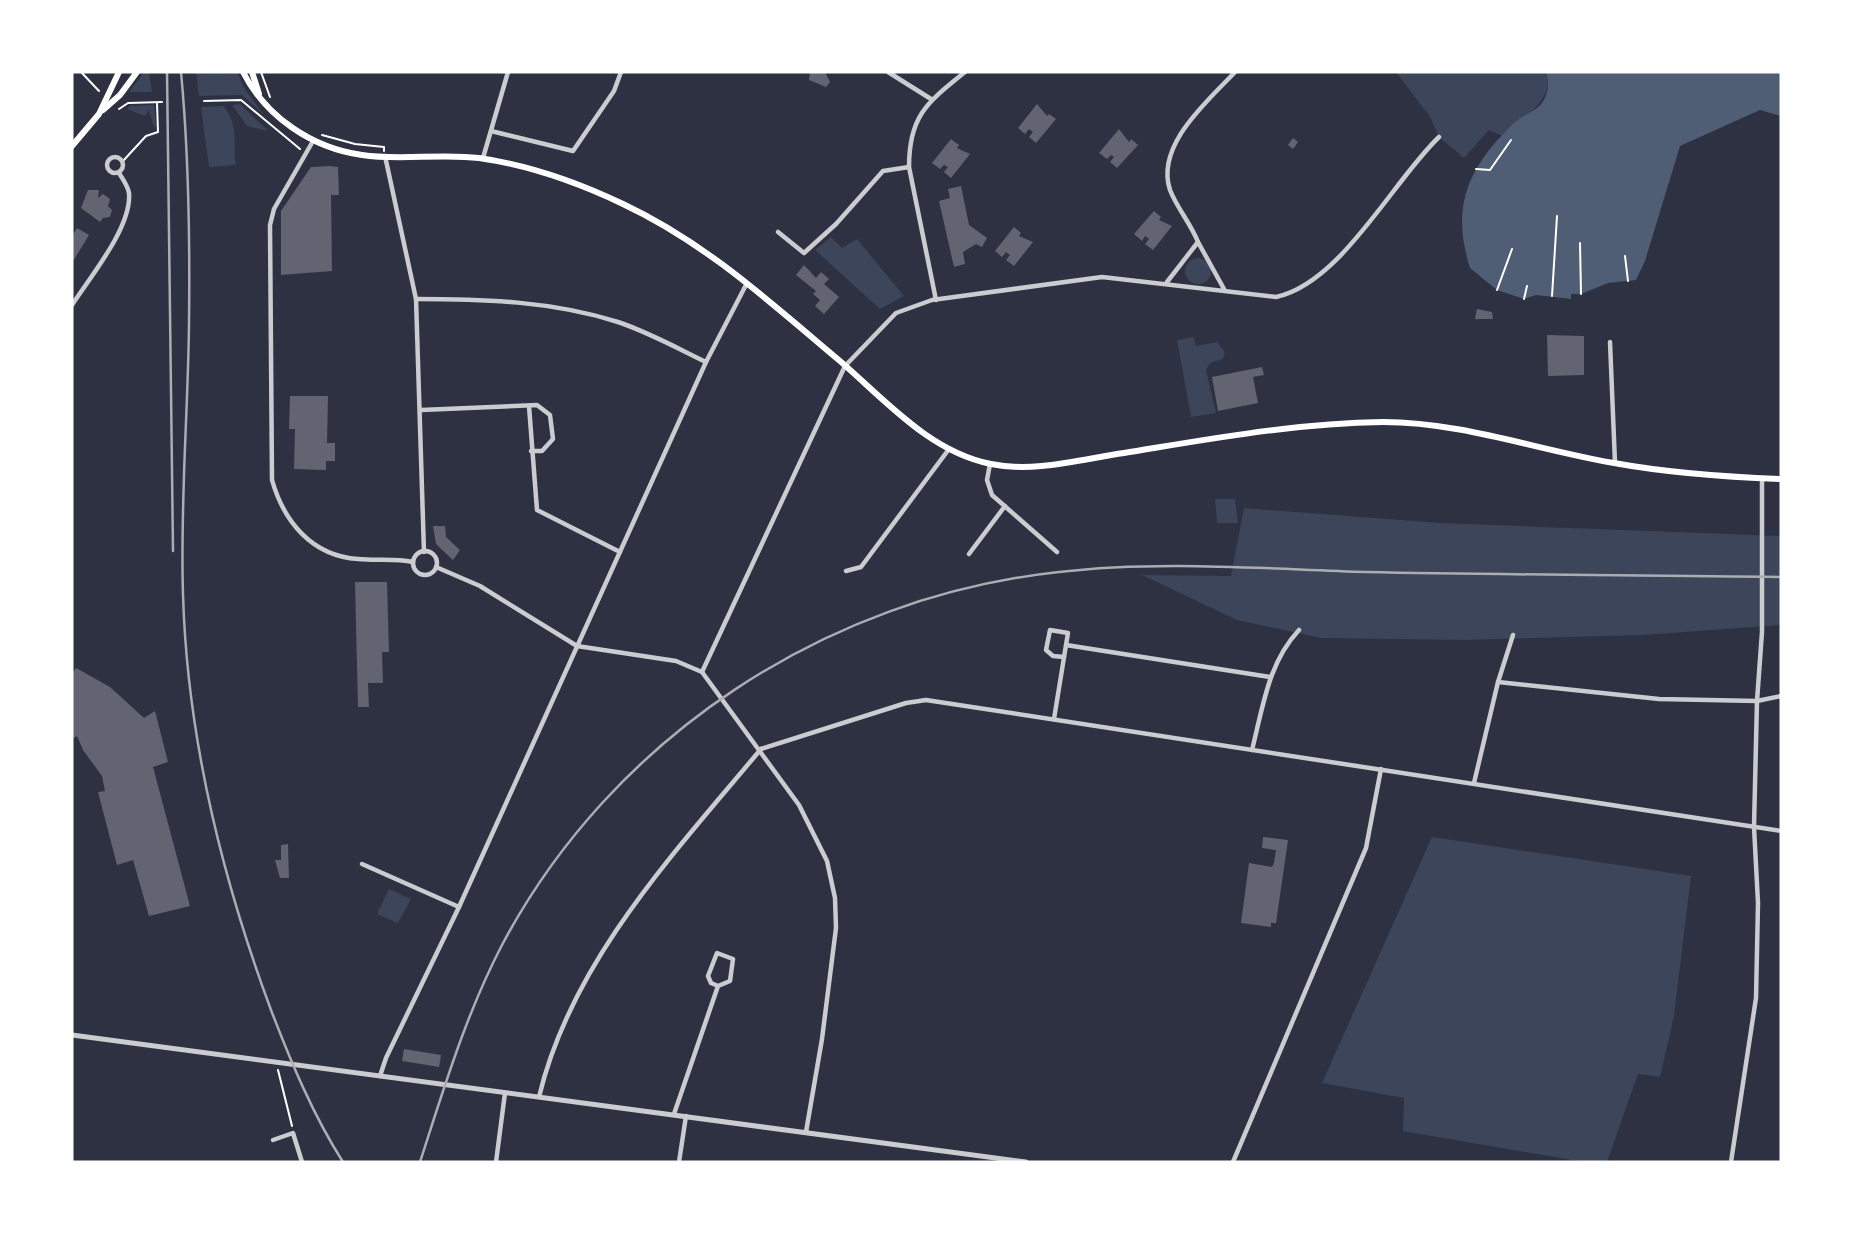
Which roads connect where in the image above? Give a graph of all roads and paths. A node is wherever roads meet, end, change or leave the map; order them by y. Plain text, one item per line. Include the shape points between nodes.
1 (81, 72) edge
2 (119, 72) edge
3 (137, 72) edge
4 (243, 72) edge
5 (252, 72) edge
6 (261, 72) edge
7 (508, 72) edge
8 (621, 72) edge
9 (888, 72) edge
10 (965, 72) edge
11 (1235, 72) edge
12 (99, 91) dead end
13 (260, 96) junction
14 (931, 99) junction
15 (204, 101) dead end
16 (162, 102) dead end
17 (157, 103) junction
18 (276, 104) dead end
19 (120, 108) dead end
20 (99, 114) junction
21 (491, 131) junction
22 (318, 134) dead end
23 (1438, 137) dead end
24 (1511, 140) dead end
25 (313, 141) junction
26 (72, 146) edge
27 (384, 147) dead end
28 (306, 153) junction
29 (385, 155) junction
30 (483, 159) junction
31 (123, 161) junction
32 (909, 167) junction
33 (1475, 169) dead end
34 (119, 173) junction
35 (1557, 216) dead end
36 (778, 232) dead end
37 (1198, 242) junction
38 (1580, 243) dead end
39 (1512, 249) dead end
40 (1625, 256) dead end
41 (1628, 281) dead end
42 (747, 282) junction
43 (1167, 283) junction
44 (1527, 286) dead end
45 (1224, 289) junction
46 (1497, 290) dead end
47 (1581, 295) dead end
48 (1552, 296) dead end
49 (416, 299) junction
50 (1524, 299) dead end
51 (936, 300) junction
52 (72, 305) edge
53 (1610, 342) dead end
54 (706, 362) junction
55 (845, 366) junction
56 (529, 405) junction
57 (420, 410) junction
58 (950, 448) junction
59 (531, 451) junction
60 (990, 464) junction
61 (1616, 464) junction
62 (1762, 478) junction
63 (1781, 479) edge
64 (1005, 506) junction
65 (424, 552) junction
66 (620, 552) junction
67 (1057, 552) dead end
68 (969, 554) dead end
69 (413, 562) junction
70 (436, 567) junction
71 (846, 571) dead end
72 (1299, 630) dead end
73 (1513, 635) dead end
74 (1066, 645) junction
75 (577, 646) junction
76 (1064, 657) junction
77 (702, 673) junction
78 (1270, 677) junction
79 (1497, 682) junction
80 (1781, 696) edge
81 (1756, 701) junction
82 (1054, 719) junction
83 (761, 749) junction
84 (1252, 750) junction
85 (1381, 769) junction
86 (1474, 783) junction
87 (1754, 827) junction
88 (1781, 831) edge
89 (362, 864) dead end
90 (458, 907) junction
91 (718, 986) junction
92 (72, 1035) edge
93 (277, 1063) junction
94 (380, 1076) junction
95 (505, 1093) junction
96 (539, 1097) junction
97 (674, 1114) junction
98 (686, 1116) junction
99 (806, 1132) junction
100 (293, 1133) junction
101 (273, 1140) dead end
102 (1004, 1161) edge
103 (302, 1162) edge
104 (496, 1162) edge
105 (680, 1162) edge
106 (1026, 1162) edge
107 (1233, 1162) edge
108 (1731, 1162) edge

1 - 12 path
2 - 20 main road
3 - 20 main road
4 - 13 main road
5 - 13 main road
6 - 18 path
7 - 21 street
8 - 21 street via 614,91 573,151
9 - 14 street
10 - 14 street
11 - 37 street via 1184,131 1170,159 1171,192
13 - 25 main road via 289,127
14 - 32 street via 912,134
15 - 28 path via 241,100
16 - 17 path
17 - 19 path via 128,103
17 - 31 path via 158,132 146,136
20 - 26 main road
21 - 30 street
22 - 27 path
23 - 45 street via 1413,162 1353,241 1297,290 1276,297
24 - 33 path via 1490,170
25 - 28 street
25 - 29 main road via 366,156
28 - 69 street via 274,209 271,225 272,480 295,529 314,545 333,555
29 - 30 main road
29 - 49 street
30 - 42 main road via 527,168 622,203 707,250
31 - 34 street
31 - 34 street via 116,157 107,163 110,171
32 - 36 street via 883,171 804,253
32 - 51 street
34 - 52 street via 129,190 128,211
35 - 48 path
37 - 43 street
37 - 45 street
38 - 47 path
39 - 46 path
40 - 41 path
42 - 54 street
42 - 55 main road
43 - 45 street
43 - 51 street via 1102,277
44 - 50 path
49 - 54 street via 525,302 580,312 648,334
49 - 57 street
51 - 55 street via 896,313
53 - 61 street
54 - 66 street
55 - 58 main road via 900,414
55 - 77 street
56 - 57 street
56 - 59 street
56 - 59 street via 545,409 554,429 548,447
57 - 65 street
58 - 60 main road
58 - 71 street via 862,567
59 - 66 street via 537,510
60 - 61 main road via 1040,466 1256,432 1387,422 1438,427
60 - 64 street via 988,488
61 - 62 main road
62 - 63 main road
62 - 81 street via 1762,632
64 - 67 street
64 - 68 street
65 - 69 street
65 - 70 street via 435,557
66 - 75 street
69 - 70 street via 422,575
70 - 75 street via 480,586
72 - 78 street
73 - 79 street
74 - 76 street
74 - 76 street via 1068,633 1050,630 1046,650
74 - 78 street
75 - 77 street via 676,661
75 - 90 street
76 - 82 street
77 - 83 street
78 - 84 street
79 - 81 street via 1646,698
79 - 86 street
80 - 81 street
81 - 87 street
82 - 83 street via 926,701 906,703
82 - 84 street
83 - 96 street via 621,925 572,1010 545,1070
83 - 99 street via 815,832 835,898 832,972
84 - 85 street
85 - 86 street
85 - 107 street via 1367,848
86 - 87 street
87 - 88 street
87 - 108 street via 1756,998
89 - 90 street
90 - 94 street
91 - 91 street via 730,981 734,962 730,956 717,954 708,976
91 - 97 street
92 - 93 street
93 - 94 street
93 - 100 path
94 - 95 street
95 - 96 street
95 - 104 street
96 - 97 street
97 - 98 street
98 - 99 street
98 - 105 street
99 - 102 street
100 - 101 street
100 - 103 street
102 - 106 street

